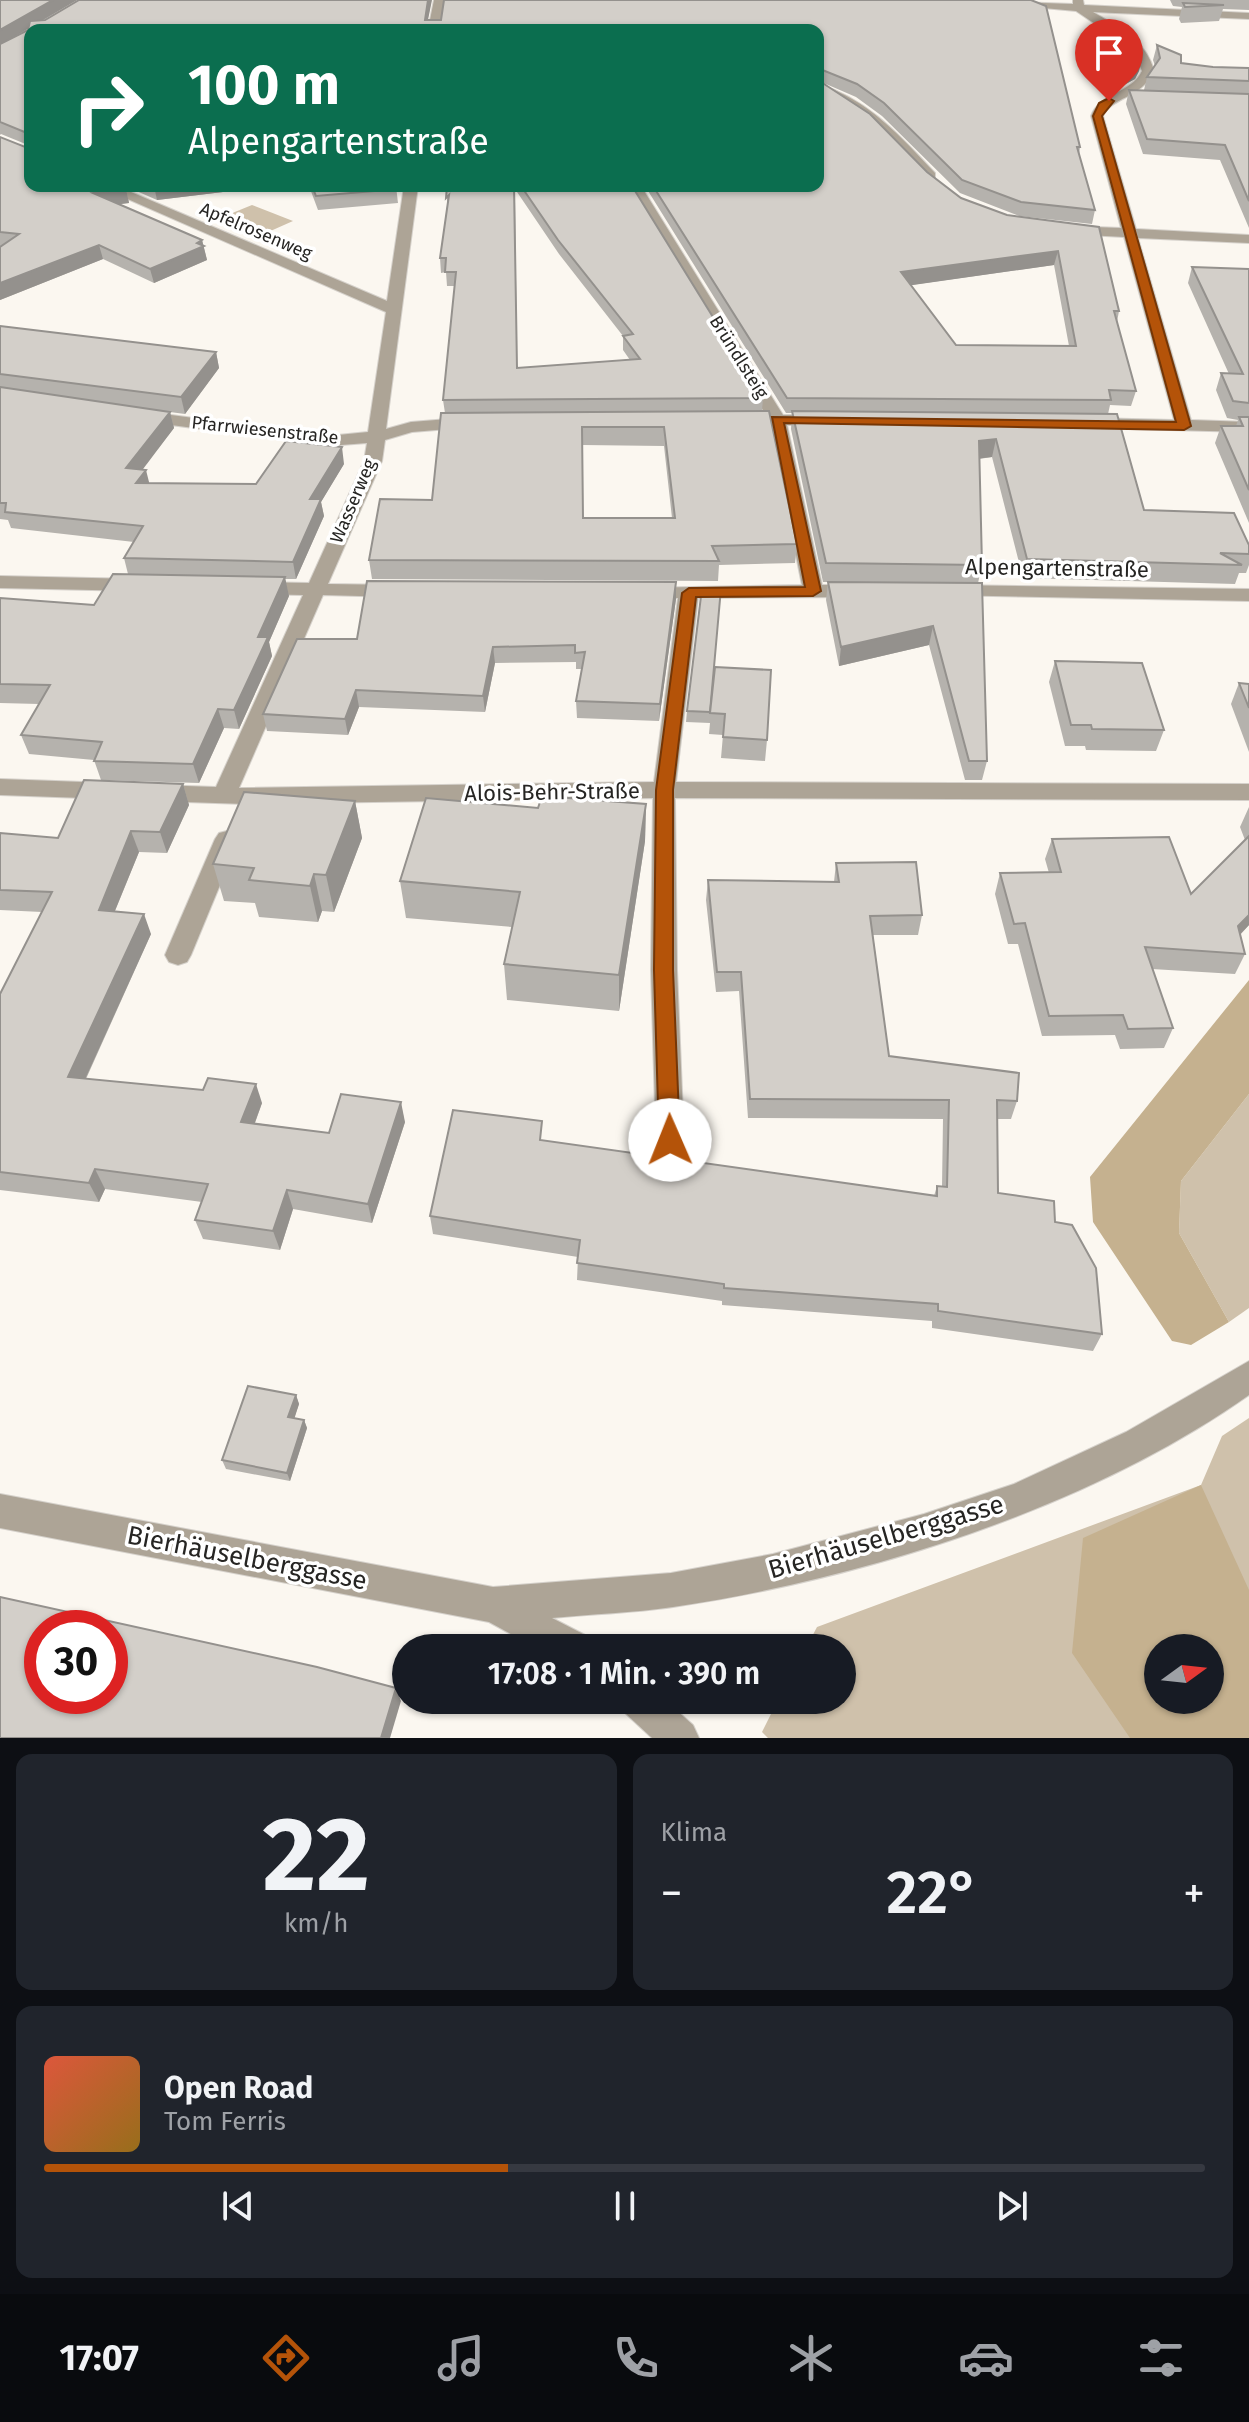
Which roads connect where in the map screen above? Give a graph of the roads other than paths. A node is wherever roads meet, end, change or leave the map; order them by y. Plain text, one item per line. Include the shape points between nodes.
1 (439, 0) edge
2 (1000, 4) edge
3 (1079, 4) edge
4 (1249, 16) edge
5 (435, 24) edge
6 (824, 90) edge
7 (1119, 97) junction
8 (1148, 98) edge
9 (940, 186) edge
10 (119, 192) edge
11 (410, 192) edge
12 (638, 192) edge
13 (1046, 228) edge
14 (1129, 233) junction
15 (1249, 239) edge
16 (393, 309) junction
17 (125, 414) edge
18 (777, 419) junction
19 (714, 420) edge
20 (840, 420) edge
21 (493, 422) edge
22 (1076, 423) edge
23 (1184, 426) junction
24 (1249, 427) edge
25 (376, 437) junction
26 (0, 582) edge
27 (157, 586) edge
28 (236, 588) edge
29 (314, 590) junction
30 (423, 591) edge
31 (813, 591) junction
32 (873, 591) edge
33 (934, 591) edge
34 (627, 592) edge
35 (689, 593) junction
36 (1249, 595) edge
37 (0, 787) edge
38 (664, 790) junction
39 (1249, 792) edge
40 (234, 796) junction
41 (178, 955) dead end
42 (670, 1140) dead end
43 (1249, 1376) edge
44 (0, 1511) edge
45 (493, 1605) junction
46 (546, 1634) edge
47 (653, 1714) edge
48 (680, 1738) edge

1 - 5 street
2 - 3 street
3 - 4 street
3 - 7 street via 1145,55 1144,79
6 - 9 street via 845,96 875,118
7 - 8 street
7 - 14 street via 1103,105 1097,116
10 - 16 street, Apfelrosenweg
11 - 16 street, Wasserweg
12 - 18 street, Bründlsteig
13 - 14 street
14 - 15 street
14 - 23 street
16 - 25 street, Wasserweg
17 - 25 street, Pfarrwiesenstraße via 328,441
18 - 19 street
18 - 20 street
18 - 31 street, Bründlsteig
21 - 25 street, Pfarrwiesenstraße via 411,427
22 - 23 street
23 - 24 street
25 - 29 street, Wasserweg via 373,461
26 - 27 street
28 - 29 street
29 - 30 street
29 - 40 street, Wasserweg
31 - 32 street
31 - 35 street
33 - 36 street, Alpengartenstraße
34 - 35 street
35 - 38 street
37 - 40 street, Alois-Behr-Straße
38 - 39 street, Alois-Behr-Straße
38 - 40 street, Alois-Behr-Straße
38 - 42 street
40 - 41 street, Wasserweg
43 - 45 street, Bierhäuselberggasse via 1206,1406 1078,1473 924,1531 773,1571 671,1590
44 - 45 street, Bierhäuselberggasse
45 - 46 street, Bierhäuselberggasse
47 - 48 street

